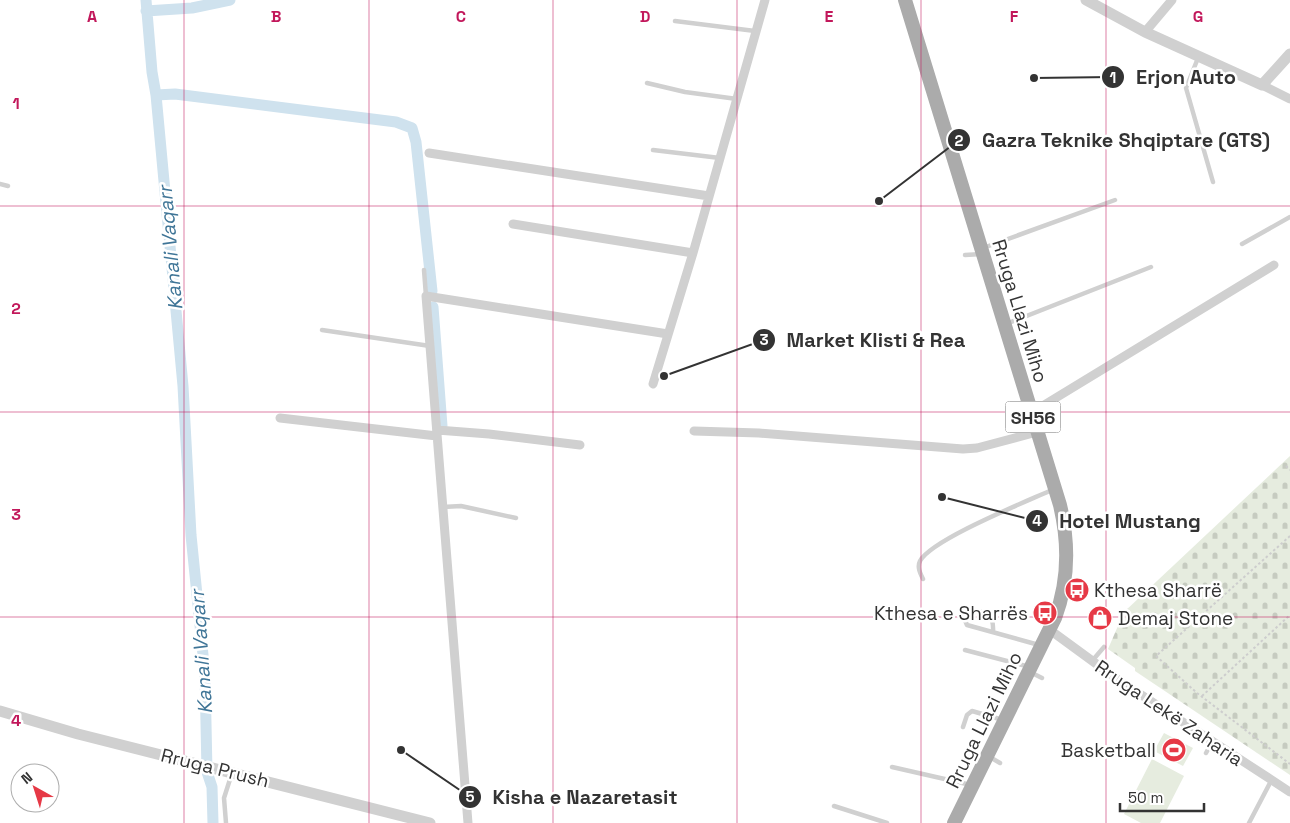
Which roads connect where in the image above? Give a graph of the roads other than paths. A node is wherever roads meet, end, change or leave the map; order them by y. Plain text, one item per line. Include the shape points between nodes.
1 (765, 0) edge
2 (906, 0) edge
3 (1086, 0) edge
4 (1172, 0) edge
5 (675, 21) dead end
6 (756, 32) junction
7 (1145, 32) junction
8 (1290, 54) edge
9 (1198, 58) junction
10 (647, 83) dead end
11 (1262, 85) junction
12 (738, 99) junction
13 (1290, 99) edge
14 (654, 150) dead end
15 (429, 153) dead end
16 (720, 158) junction
17 (1213, 182) dead end
18 (0, 184) edge
19 (8, 186) dead end
20 (709, 196) junction
21 (1115, 200) dead end
22 (1290, 217) edge
23 (513, 224) dead end
24 (1242, 244) dead end
25 (982, 251) junction
26 (693, 253) junction
27 (965, 255) dead end
28 (1274, 265) dead end
29 (1152, 267) dead end
30 (424, 270) dead end
31 (426, 296) junction
32 (1005, 325) junction
33 (322, 330) dead end
34 (668, 334) junction
35 (430, 346) junction
36 (653, 384) dead end
37 (1031, 413) junction
38 (280, 418) dead end
39 (694, 431) dead end
40 (1037, 432) junction
41 (437, 433) junction
42 (580, 445) dead end
43 (1055, 489) junction
44 (443, 507) junction
45 (516, 518) dead end
46 (923, 579) dead end
47 (1050, 630) junction
48 (993, 632) junction
49 (1042, 646) junction
50 (1104, 646) dead end
51 (966, 650) dead end
52 (1092, 661) junction
53 (1030, 669) junction
54 (1042, 678) dead end
55 (0, 711) edge
56 (1004, 721) junction
57 (963, 728) dead end
58 (1212, 742) junction
59 (1206, 753) dead end
60 (987, 756) junction
61 (1000, 763) dead end
62 (892, 767) dead end
63 (233, 772) junction
64 (1271, 781) junction
65 (972, 785) junction
66 (1290, 792) edge
67 (834, 806) dead end
68 (226, 823) edge
69 (430, 823) edge
70 (468, 823) edge
71 (887, 823) edge
72 (954, 823) edge
73 (1249, 823) edge

1 - 6 street
2 - 25 main road, Rruga Llazi Miho / SH56
3 - 7 street
4 - 7 street
5 - 6 lane
6 - 12 street
7 - 9 street
8 - 11 street
9 - 11 street
9 - 17 lane via 1186,88
10 - 12 lane
11 - 13 street
12 - 16 street
14 - 16 lane
15 - 20 street
16 - 20 street
18 - 19 lane
20 - 26 street
21 - 25 lane
22 - 24 lane
23 - 26 street
25 - 27 lane
25 - 32 main road, Rruga Llazi Miho / SH56
26 - 34 street
28 - 37 street
29 - 32 lane
30 - 31 lane
31 - 34 street
31 - 35 street
32 - 37 main road, Rruga Llazi Miho / SH56
33 - 35 lane
34 - 36 street
35 - 41 street
37 - 40 main road, Rruga Llazi Miho / SH56
38 - 41 street
39 - 40 street via 963,449
40 - 43 main road, Rruga Llazi Miho / SH56
41 - 42 street via 489,434
41 - 44 street
43 - 46 lane via 933,547 918,567
43 - 47 main road, Rruga Llazi Miho / SH56 via 1065,530 1066,573 1058,611
44 - 45 lane via 461,506
44 - 70 street
47 - 49 main road, Rruga Llazi Miho / SH56
47 - 52 street, Rruga Lekë Zaharia
48 - 48 lane via 967,625 964,618 975,610 988,614 993,622
48 - 49 lane
49 - 53 main road, Rruga Llazi Miho / SH56
50 - 52 lane
51 - 53 lane
52 - 58 street, Rruga Lekë Zaharia
53 - 54 lane
53 - 56 main road, Rruga Llazi Miho / SH56
55 - 63 street, Rruga Prush
56 - 57 lane via 972,711 967,715
56 - 60 main road, Rruga Llazi Miho / SH56
58 - 59 lane
58 - 64 street, Rruga Lekë Zaharia
60 - 61 lane
60 - 65 main road, Rruga Llazi Miho / SH56
62 - 65 lane
63 - 68 lane via 224,798
63 - 69 street, Rruga Prush
64 - 66 street, Rruga Lekë Zaharia
64 - 73 lane
65 - 72 main road, Rruga Llazi Miho / SH56
67 - 71 lane

